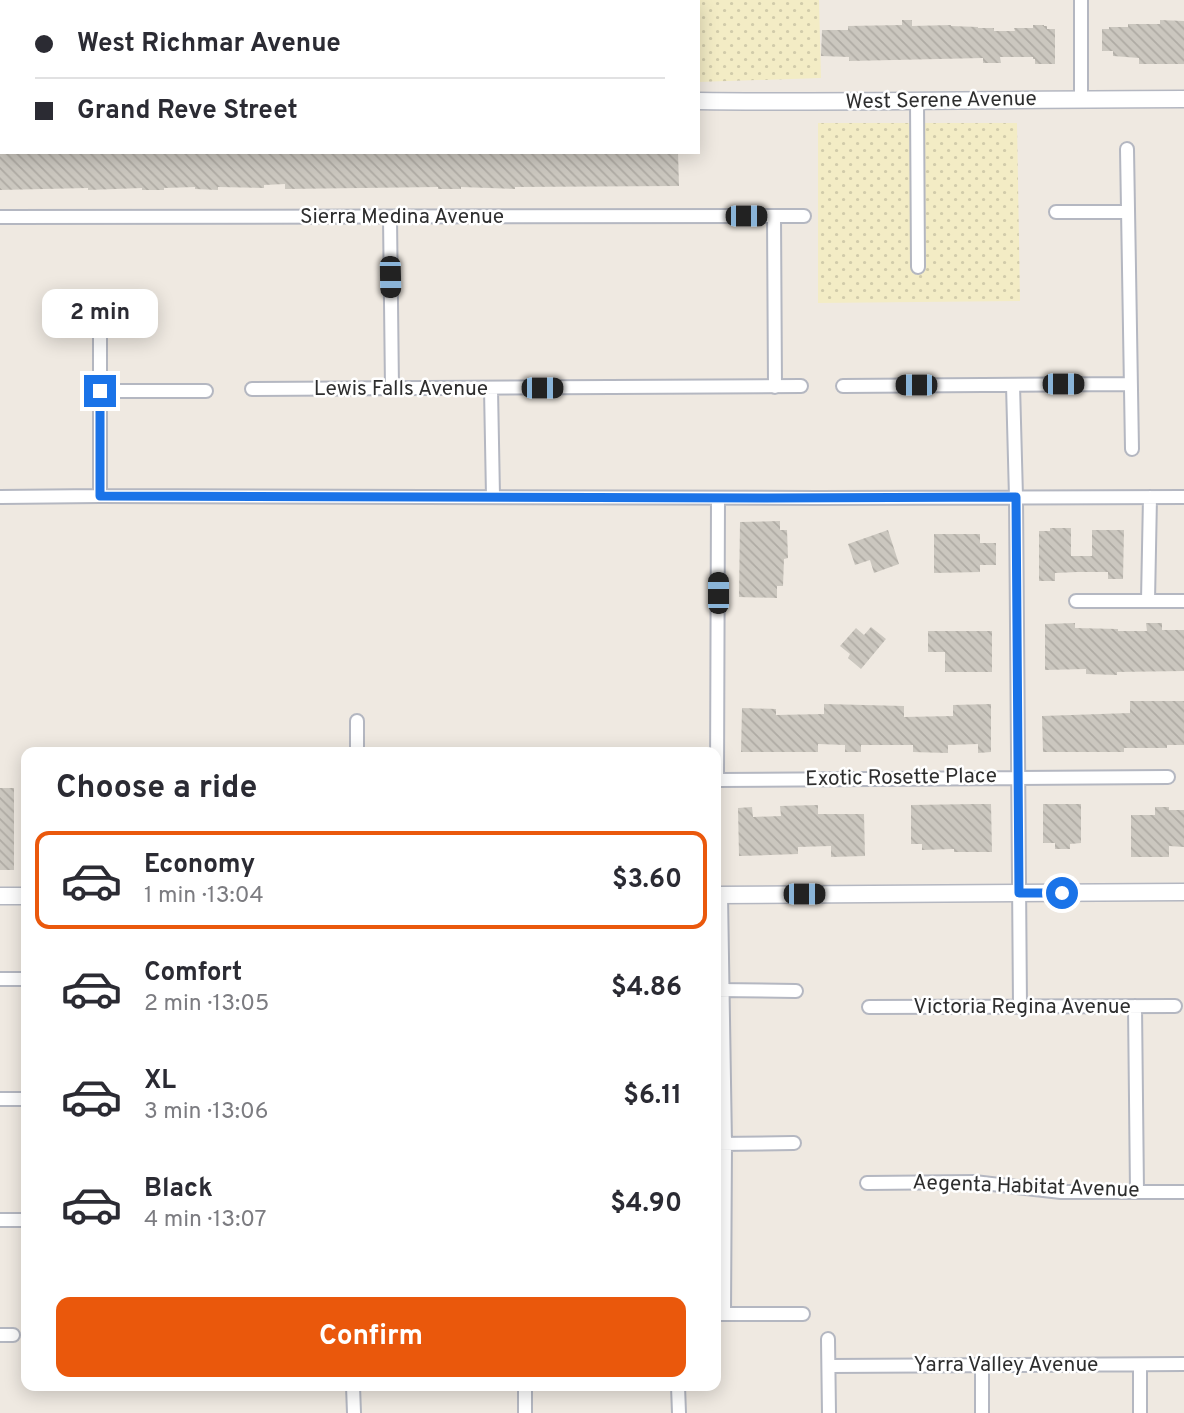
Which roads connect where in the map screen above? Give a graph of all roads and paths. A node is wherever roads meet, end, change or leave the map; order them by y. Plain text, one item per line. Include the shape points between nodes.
1 (1081, 0) edge
2 (1081, 99) junction
3 (1184, 99) edge
4 (917, 101) junction
5 (700, 102) edge
6 (1127, 149) dead end
7 (1056, 212) dead end
8 (1127, 212) junction
9 (774, 216) junction
10 (804, 216) dead end
11 (0, 217) edge
12 (390, 217) junction
13 (918, 267) dead end
14 (100, 324) dead end
15 (1130, 384) junction
16 (1013, 385) junction
17 (801, 386) dead end
18 (843, 386) dead end
19 (775, 387) junction
20 (392, 388) junction
21 (491, 388) junction
22 (253, 389) dead end
23 (100, 391) junction
24 (206, 391) dead end
25 (1132, 449) dead end
26 (100, 496) junction
27 (494, 496) junction
28 (1016, 497) junction
29 (1150, 497) junction
30 (1184, 497) edge
31 (0, 498) edge
32 (718, 498) junction
33 (1076, 601) dead end
34 (1148, 601) junction
35 (1184, 601) edge
36 (357, 721) dead end
37 (357, 747) edge
38 (717, 747) edge
39 (1018, 777) junction
40 (1168, 777) dead end
41 (721, 780) edge
42 (1184, 892) edge
43 (1019, 893) junction
44 (721, 895) edge
45 (0, 896) edge
46 (21, 896) edge
47 (0, 979) edge
48 (21, 979) edge
49 (721, 990) edge
50 (796, 991) dead end
51 (1135, 1006) junction
52 (1175, 1006) dead end
53 (869, 1007) dead end
54 (1020, 1007) junction
55 (0, 1099) edge
56 (21, 1099) edge
57 (794, 1143) dead end
58 (721, 1144) edge
59 (867, 1183) dead end
60 (1137, 1192) junction
61 (1184, 1192) edge
62 (0, 1220) edge
63 (21, 1220) edge
64 (721, 1314) edge
65 (803, 1314) dead end
66 (828, 1339) dead end
67 (1184, 1364) edge
68 (982, 1365) junction
69 (1140, 1365) junction
70 (829, 1366) junction
71 (353, 1391) edge
72 (525, 1391) edge
73 (678, 1391) edge
74 (354, 1413) edge
75 (525, 1413) edge
76 (678, 1413) edge
77 (829, 1413) edge
78 (982, 1413) edge
79 (1140, 1413) edge

1 - 2 street
2 - 3 street, West Serene Avenue
2 - 4 street, West Serene Avenue
4 - 5 street, West Serene Avenue
4 - 13 street
6 - 8 street
7 - 8 street
8 - 15 street
9 - 10 street, Sierra Medina Avenue
9 - 12 street, Sierra Medina Avenue
9 - 19 street
11 - 12 street, Sierra Medina Avenue
12 - 20 street
14 - 23 street
15 - 16 street
15 - 25 street
16 - 18 street
16 - 28 street
17 - 19 street, Lewis Falls Avenue
19 - 21 street, Lewis Falls Avenue
20 - 21 street, Lewis Falls Avenue
20 - 22 street, Lewis Falls Avenue
21 - 27 street
23 - 24 street
23 - 26 street
26 - 27 street
26 - 31 street
27 - 32 street
28 - 29 street
28 - 32 street
28 - 39 street
29 - 30 street
29 - 34 street
32 - 38 street
33 - 34 street
34 - 35 street
36 - 37 street
39 - 40 street, Exotic Rosette Place
39 - 41 street, Exotic Rosette Place
39 - 43 street
42 - 43 street
43 - 44 street
43 - 54 street
45 - 46 street
47 - 48 street
49 - 50 street
51 - 52 street, Victoria Regina Avenue
51 - 54 street, Victoria Regina Avenue
51 - 60 street
53 - 54 street, Victoria Regina Avenue
55 - 56 street
57 - 58 street
59 - 60 street, Aegenta Habitat Avenue via 974,1182 1061,1192
60 - 61 street, Aegenta Habitat Avenue
62 - 63 street
64 - 65 street
66 - 70 street
67 - 69 street, Yarra Valley Avenue
68 - 69 street, Yarra Valley Avenue
68 - 70 street, Yarra Valley Avenue
68 - 78 street
69 - 79 street
70 - 77 street
71 - 74 street
72 - 75 street
73 - 76 street

